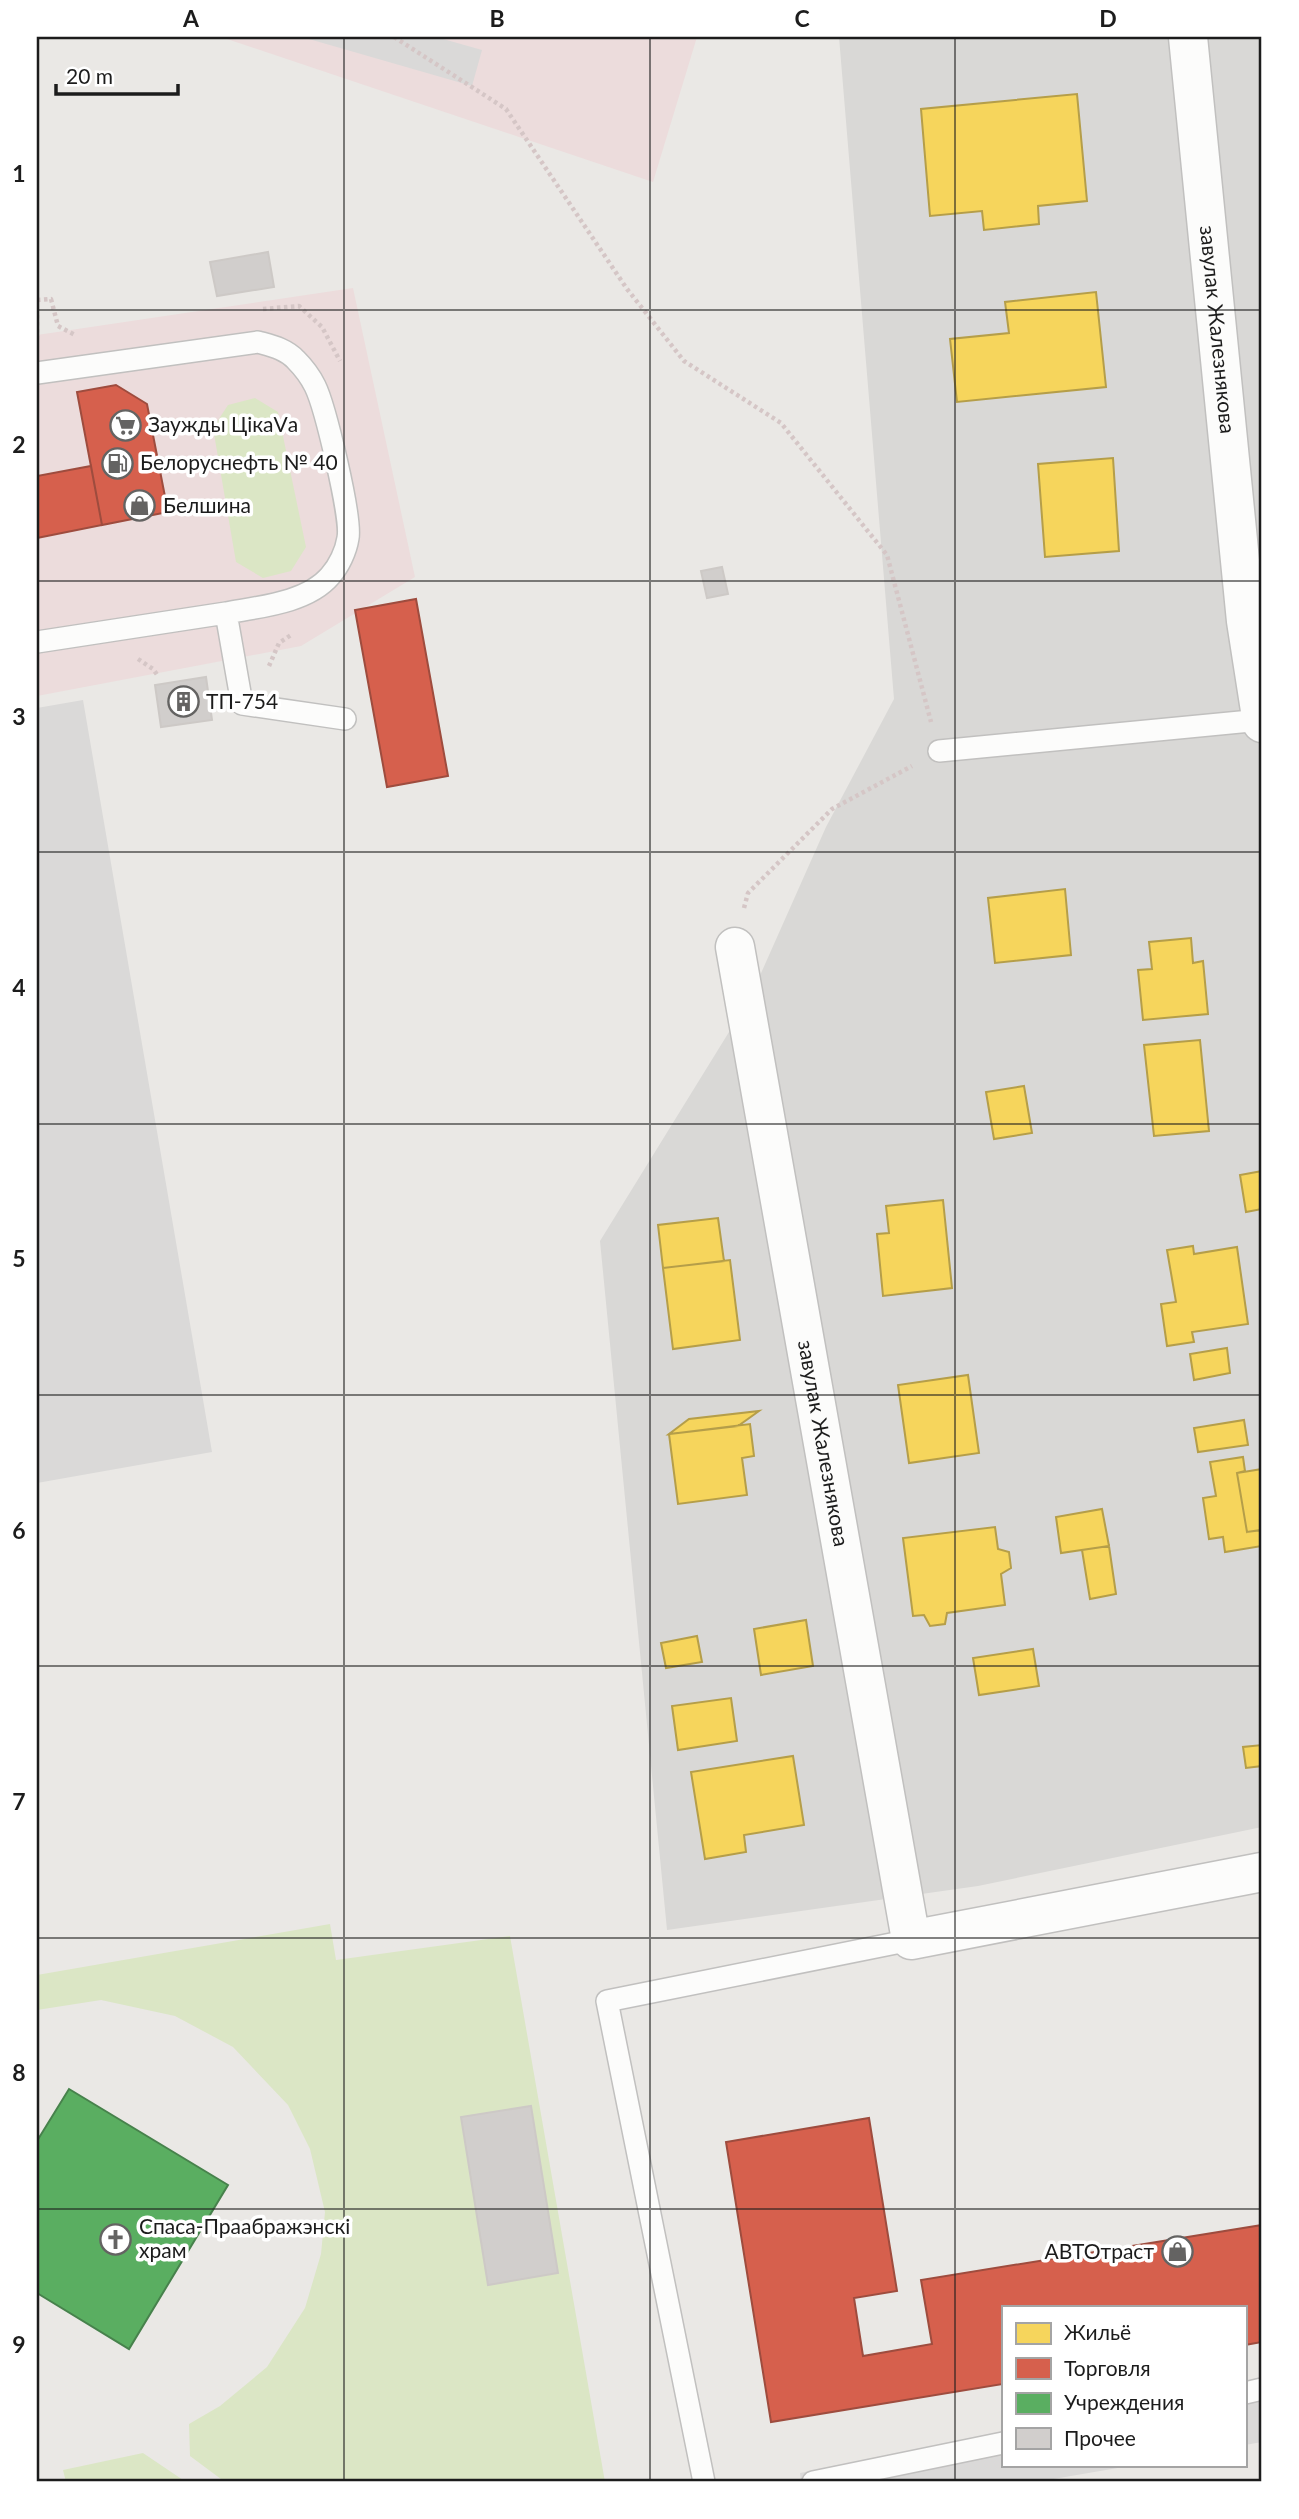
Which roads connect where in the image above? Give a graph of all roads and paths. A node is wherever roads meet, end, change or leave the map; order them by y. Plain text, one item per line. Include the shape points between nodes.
1 (394, 37) edge
2 (1188, 37) edge
3 (37, 300) edge
4 (249, 311) dead end
5 (37, 314) edge
6 (77, 337) dead end
7 (37, 340) edge
8 (344, 369) dead end
9 (37, 373) edge
10 (226, 613) junction
11 (1254, 620) edge
12 (295, 632) dead end
13 (37, 642) edge
14 (272, 708) junction
15 (345, 719) dead end
16 (1262, 722) edge
17 (939, 751) junction
18 (735, 947) joint
19 (1262, 1872) edge
20 (911, 1940) junction
21 (1002, 2443) edge
22 (704, 2482) edge
23 (813, 2482) edge

1 - 17 path via 506,109 627,289 684,361 781,423 887,555
2 - 11 street, завулак Жалезнякова
3 - 6 path via 51,299 58,326
4 - 8 path via 299,306 322,327
5 - 7 path
9 - 10 lane via 258,342 295,358 315,386 333,447 349,536 341,561 329,578 312,590
10 - 13 lane
10 - 14 lane via 242,704
11 - 16 street, завулак Жалезнякова
12 - 14 path via 279,643 271,656 267,674
14 - 15 lane
16 - 17 lane
17 - 18 path via 832,809 748,892
18 - 20 street, завулак Жалезнякова
19 - 20 street
20 - 22 lane via 607,2001
21 - 23 lane

